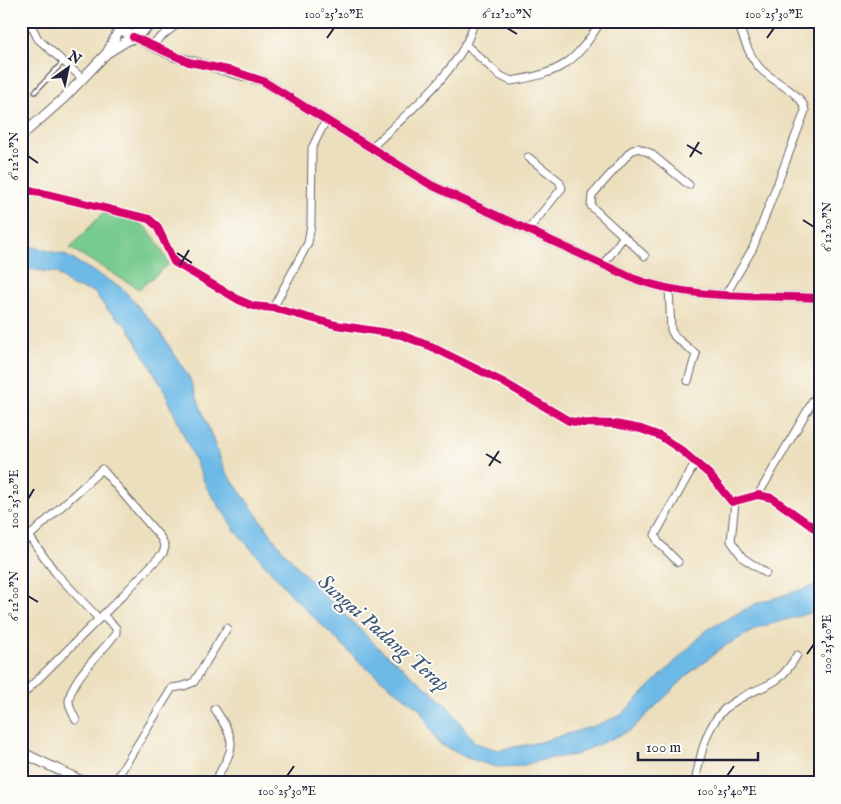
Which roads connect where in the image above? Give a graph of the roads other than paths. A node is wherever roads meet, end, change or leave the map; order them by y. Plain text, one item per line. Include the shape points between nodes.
1 (29, 21) edge
2 (152, 21) edge
3 (182, 21) edge
4 (474, 21) edge
5 (601, 21) edge
6 (737, 21) edge
7 (119, 24) edge
8 (133, 37) junction
9 (465, 44) junction
10 (151, 45) junction
11 (107, 53) junction
12 (63, 62) junction
13 (82, 78) junction
14 (36, 92) dead end
15 (326, 120) junction
16 (21, 136) edge
17 (371, 148) junction
18 (528, 157) dead end
19 (689, 185) dead end
20 (21, 188) edge
21 (528, 230) junction
22 (624, 236) junction
23 (645, 256) dead end
24 (603, 265) junction
25 (669, 288) junction
26 (726, 294) junction
27 (820, 298) edge
28 (274, 308) junction
29 (688, 381) dead end
30 (820, 388) edge
31 (695, 463) junction
32 (758, 495) junction
33 (735, 502) junction
34 (820, 532) edge
35 (29, 536) junction
36 (21, 544) edge
37 (678, 562) dead end
38 (766, 573) dead end
39 (101, 617) junction
40 (228, 628) dead end
41 (797, 655) dead end
42 (23, 691) edge
43 (215, 709) dead end
44 (76, 720) dead end
45 (22, 756) edge
46 (86, 783) edge
47 (114, 783) edge
48 (214, 783) edge
49 (695, 783) edge

1 - 12 street via 38,39
2 - 8 highway
3 - 10 street
4 - 9 street
5 - 9 street via 569,63 511,81 499,75
6 - 26 street via 758,67 800,99 805,111 753,248
7 - 8 street
7 - 11 street
8 - 10 street
8 - 11 street
9 - 17 street via 439,81
10 - 15 street via 189,62 255,78
11 - 13 street
12 - 13 street
12 - 14 lane
13 - 16 street
15 - 17 street
15 - 28 street via 312,148 308,243
17 - 21 street via 431,185
18 - 21 street via 559,181 562,188
19 - 22 street via 646,150 638,148 631,151 590,199 591,206
20 - 28 street via 148,219 157,226 174,262 239,300 253,306
21 - 24 street
22 - 23 street
22 - 24 street
24 - 25 street via 638,281
25 - 26 street
25 - 29 street via 672,330 696,354
26 - 27 street
28 - 31 street via 336,325 387,331 420,342 527,394 564,418 641,429 660,436
30 - 32 street
31 - 33 street
31 - 37 street via 655,535
32 - 33 street
32 - 34 street via 772,498
33 - 38 street via 731,541 743,558
35 - 36 street
35 - 39 street via 50,566
35 - 39 street via 98,471 105,470 161,538 164,547 163,552
39 - 42 street
39 - 44 street via 116,628 116,633 70,695 69,704
40 - 47 street via 194,682 172,688
41 - 49 street via 779,680 735,700 718,716 706,738
43 - 48 street via 233,742
45 - 46 street

